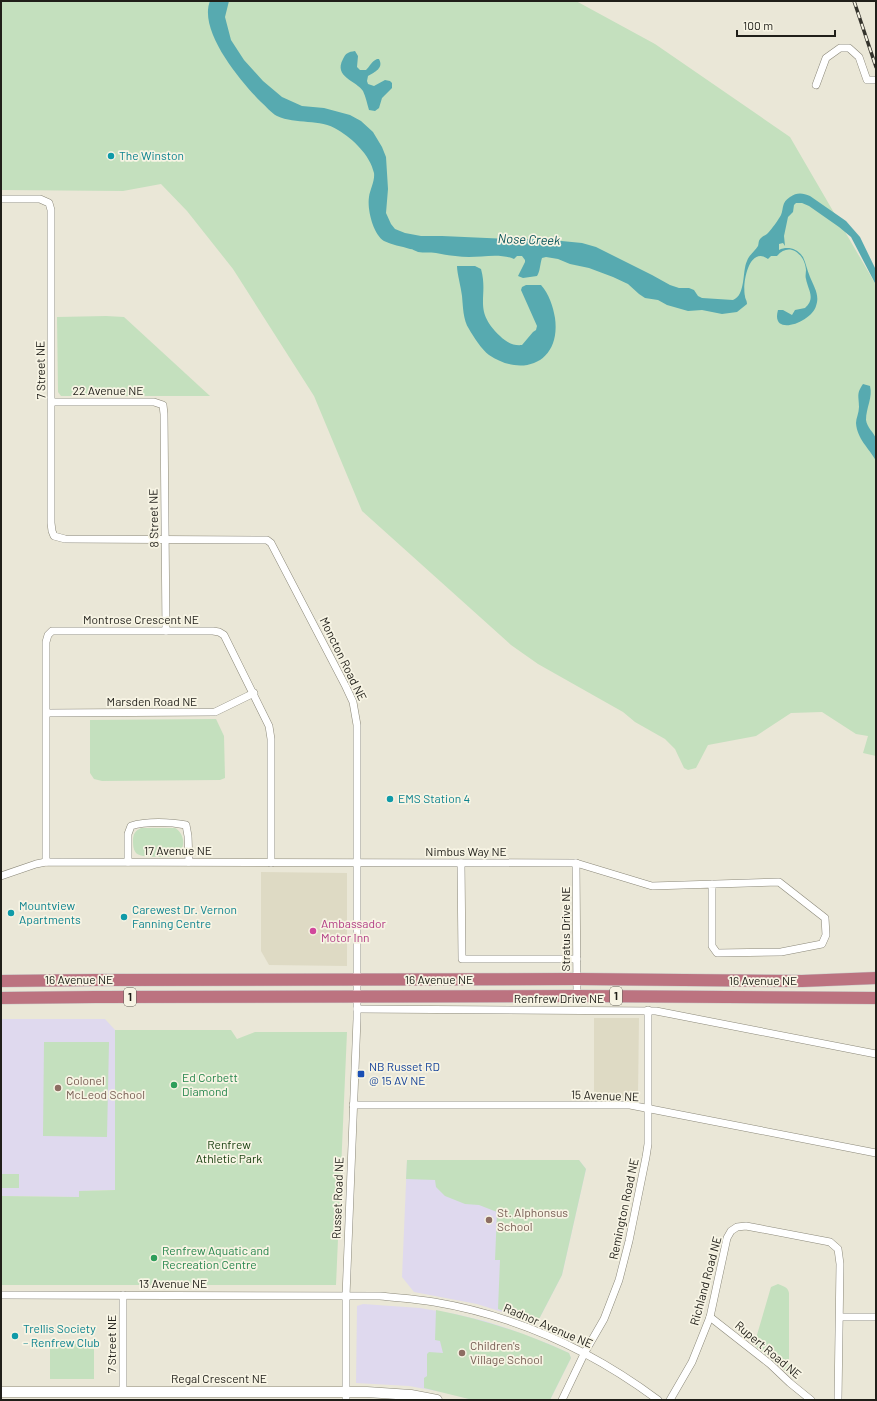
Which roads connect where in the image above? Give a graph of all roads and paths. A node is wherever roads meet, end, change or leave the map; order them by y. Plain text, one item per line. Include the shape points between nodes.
1 (874, 80) dead end
2 (816, 85) dead end
3 (1, 199) edge
4 (52, 402) junction
5 (163, 404) joint
6 (54, 536) joint
7 (166, 540) junction
8 (166, 631) junction
9 (254, 693) junction
10 (47, 713) junction
11 (46, 862) junction
12 (128, 862) junction
13 (189, 862) junction
14 (576, 862) junction
15 (270, 863) junction
16 (356, 863) junction
17 (461, 863) junction
18 (1, 876) edge
19 (712, 884) junction
20 (577, 959) junction
21 (876, 978) edge
22 (577, 979) junction
23 (357, 980) junction
24 (1, 981) edge
25 (577, 996) junction
26 (357, 997) junction
27 (1, 998) edge
28 (876, 998) edge
29 (357, 1009) junction
30 (648, 1010) junction
31 (876, 1054) edge
32 (354, 1105) junction
33 (648, 1108) junction
34 (876, 1153) edge
35 (1, 1295) edge
36 (123, 1295) junction
37 (346, 1296) junction
38 (710, 1317) junction
39 (840, 1317) junction
40 (876, 1317) edge
41 (585, 1352) junction
42 (1, 1392) edge
43 (123, 1392) junction
44 (346, 1396) edge
45 (437, 1400) edge
46 (562, 1400) edge
47 (658, 1400) edge
48 (670, 1400) edge
49 (811, 1400) edge
50 (838, 1400) edge

1 - 2 street via 867,80 859,57 848,48 840,48 826,58
3 - 4 street, 7 Street NE via 40,199 49,203 52,210
4 - 5 street, 22 Avenue NE
4 - 6 street, 7 Street NE via 51,523
5 - 7 street, 8 Street NE
6 - 7 street, Moncton Road NE via 65,539
7 - 8 street, 8 Street NE
7 - 16 street, Moncton Road NE via 267,540 274,547 346,687 355,710
8 - 9 street, Montrose Crescent NE via 218,632 224,635
8 - 10 street, Montrose Crescent NE via 52,631 46,642
9 - 10 street, Marsden Road NE via 215,712
9 - 15 street, Montrose Crescent NE via 270,732
10 - 11 street, Montrose Crescent NE
11 - 12 street, 17 Avenue NE
11 - 18 street, 17 Avenue NE
12 - 13 street, 17 Avenue NE
12 - 13 street via 128,834 131,826 140,823 186,825
13 - 15 street, 17 Avenue NE
14 - 17 street, Nimbus Way NE
14 - 19 street, Nimbus Way NE via 652,886
14 - 20 street, Stratus Drive NE
15 - 16 street, 17 Avenue NE
16 - 17 street, Nimbus Way NE
16 - 23 street, Moncton Road NE
17 - 20 street via 462,959
19 - 19 street, Nimbus Way NE via 778,882 826,918 826,935 822,944 781,952 717,953 712,946
20 - 22 street, Stratus Drive NE
21 - 22 highway, 16 Avenue NE / 1 via 802,981
22 - 23 highway, 16 Avenue NE / 1
22 - 25 street, Stratus Drive NE
23 - 24 highway, 16 Avenue NE / 1
23 - 26 street, Moncton Road NE
25 - 26 highway, 16 Avenue NE / 1
25 - 28 highway, 16 Avenue NE / 1
26 - 27 highway, 16 Avenue NE / 1
26 - 29 street, Russet Road NE
29 - 30 street, Renfrew Drive NE
29 - 32 street, Russet Road NE
30 - 31 street, Renfrew Drive NE
30 - 33 street, Remington Road NE
32 - 33 street, 15 Avenue NE via 630,1105
32 - 37 street, Russet Road NE
33 - 34 street, 15 Avenue NE
33 - 41 street, Remington Road NE via 646,1157 620,1274 604,1319
35 - 36 street, 13 Avenue NE
36 - 37 street, 13 Avenue NE
36 - 43 street, 7 Street NE
37 - 41 street, Radnor Avenue NE via 412,1299 468,1308 503,1318
37 - 44 street, Russet Road NE
38 - 39 street, Richland Road NE via 731,1230 746,1226 830,1242 834,1245 839,1254
38 - 48 street, Richland Road NE via 692,1362
38 - 49 street, Rupert Road NE
39 - 40 street
39 - 50 street, Richland Road NE
41 - 46 street, Remington Road NE
41 - 47 street, Radnor Avenue NE
42 - 43 street, Regal Crescent NE
43 - 44 street, Regal Crescent NE
44 - 45 street, Regal Crescent NE via 398,1394

